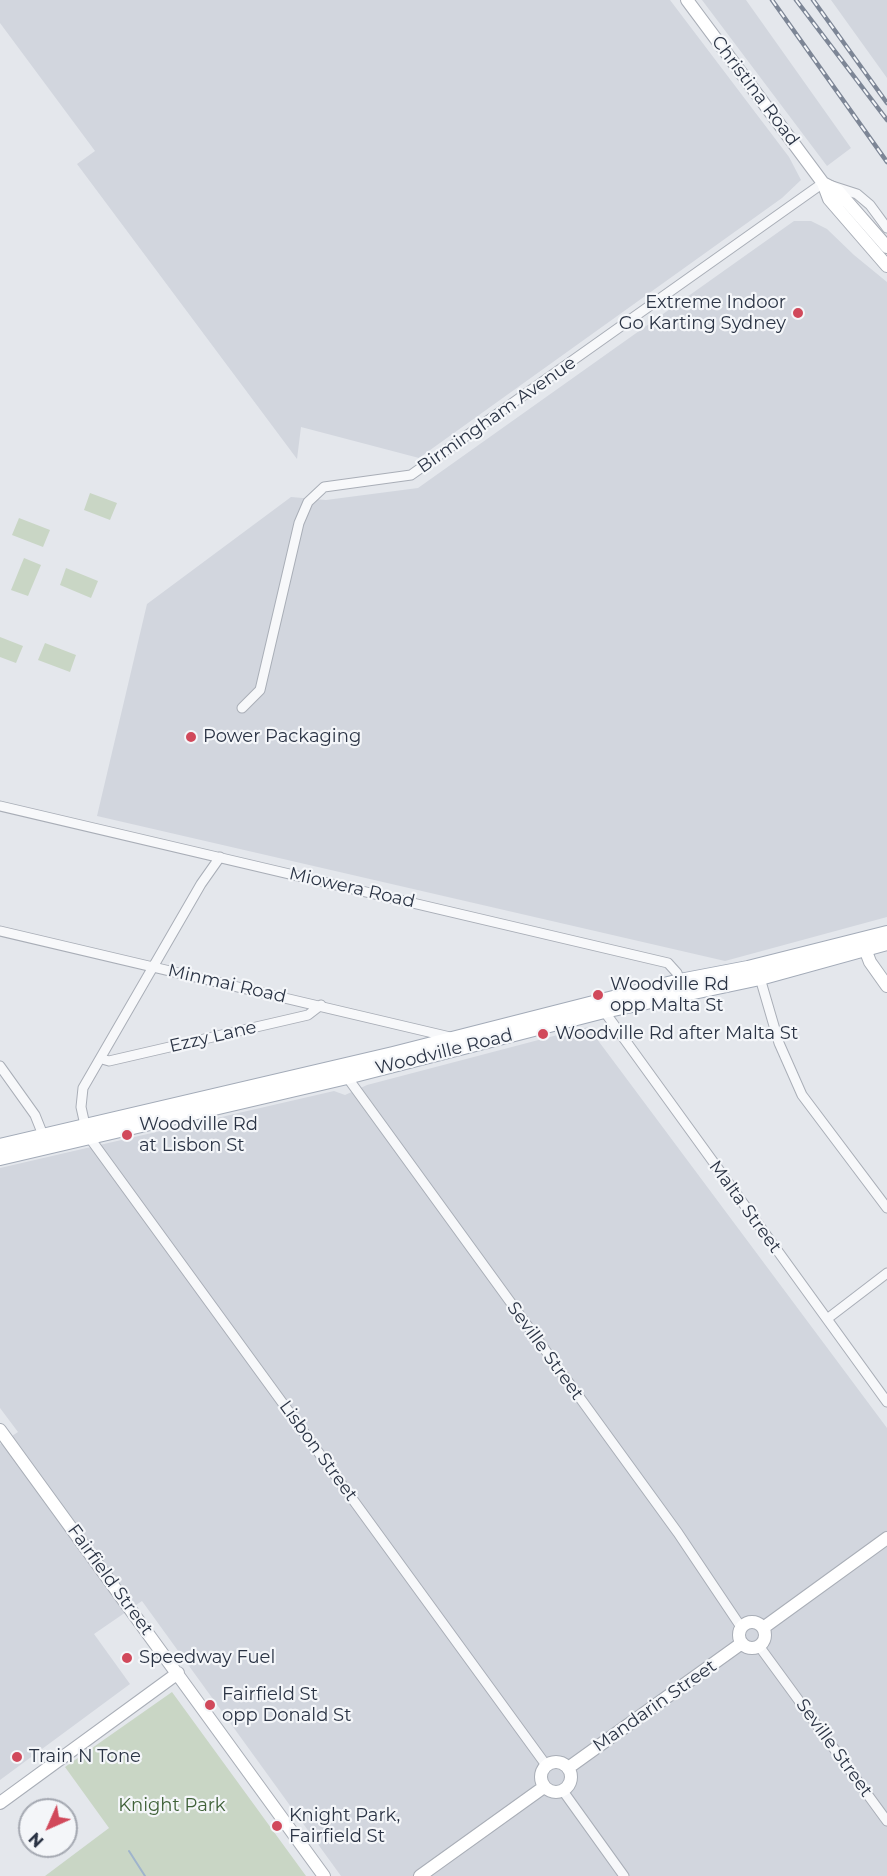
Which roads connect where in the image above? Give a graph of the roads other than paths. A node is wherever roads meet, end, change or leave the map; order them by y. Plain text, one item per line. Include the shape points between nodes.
1 (687, 0) edge
2 (823, 183) junction
3 (887, 228) edge
4 (887, 247) edge
5 (887, 266) edge
6 (242, 708) dead end
7 (0, 806) edge
8 (220, 857) junction
9 (0, 931) edge
10 (887, 933) edge
11 (887, 944) edge
12 (863, 945) junction
13 (154, 967) junction
14 (760, 978) junction
15 (680, 981) junction
16 (887, 986) edge
17 (683, 996) junction
18 (321, 1005) junction
19 (604, 1011) junction
20 (454, 1038) junction
21 (102, 1059) junction
22 (0, 1066) edge
23 (347, 1077) junction
24 (87, 1131) junction
25 (46, 1141) junction
26 (0, 1146) edge
27 (0, 1158) edge
28 (887, 1208) edge
29 (887, 1274) edge
30 (827, 1319) junction
31 (887, 1402) edge
32 (0, 1430) edge
33 (887, 1538) edge
34 (741, 1627) junction
35 (763, 1628) junction
36 (742, 1644) junction
37 (759, 1646) junction
38 (178, 1673) junction
39 (546, 1765) junction
40 (568, 1768) junction
41 (544, 1787) junction
42 (563, 1791) junction
43 (0, 1803) edge
44 (887, 1821) edge
45 (324, 1876) edge
46 (420, 1876) edge
47 (624, 1876) edge

1 - 2 main road, Christina Road
2 - 3 street via 857,194 870,204
2 - 4 main road, Christina Road via 838,191
2 - 5 main road, Christina Road via 829,199
2 - 6 street, Birmingham Avenue via 411,475 324,487 308,502 299,524 260,690
7 - 8 street, Miowera Road
8 - 13 street
8 - 15 street, Miowera Road via 668,963
9 - 13 street, Minmai Road
10 - 12 main road, Woodville Road
11 - 12 main road, Woodville Road
12 - 14 main road, Woodville Road
12 - 15 main road, Woodville Road
12 - 16 main road
13 - 18 street, Minmai Road
13 - 21 street
14 - 17 main road, Woodville Road
14 - 28 street via 779,1044 802,1095
15 - 17 street
15 - 20 main road, Woodville Road
17 - 19 main road, Woodville Road
18 - 20 street, Minmai Road
18 - 21 street, Ezzy Lane via 308,1015 109,1061
19 - 23 main road, Woodville Road
19 - 30 street, Malta Street
20 - 24 main road, Woodville Road
21 - 24 street via 83,1088 81,1107
22 - 25 street via 35,1115
23 - 24 main road, Woodville Road
23 - 34 street, Seville Street via 678,1533
24 - 25 main road, Woodville Road
24 - 39 street, Lisbon Street
25 - 26 main road, Woodville Road
25 - 27 main road, Woodville Road
29 - 30 street
30 - 31 street, Malta Street
32 - 38 main road, Fairfield Street
33 - 35 main road
34 - 35 main road via 752,1621
34 - 36 main road via 738,1634
35 - 37 main road via 765,1638
36 - 37 main road
36 - 40 main road, Mandarin Street
37 - 44 street, Seville Street
38 - 43 main road
38 - 45 main road, Fairfield Street
39 - 40 main road via 558,1762
39 - 41 main road via 541,1778
40 - 42 main road via 571,1780
41 - 42 main road via 553,1792
41 - 46 main road
42 - 47 street

